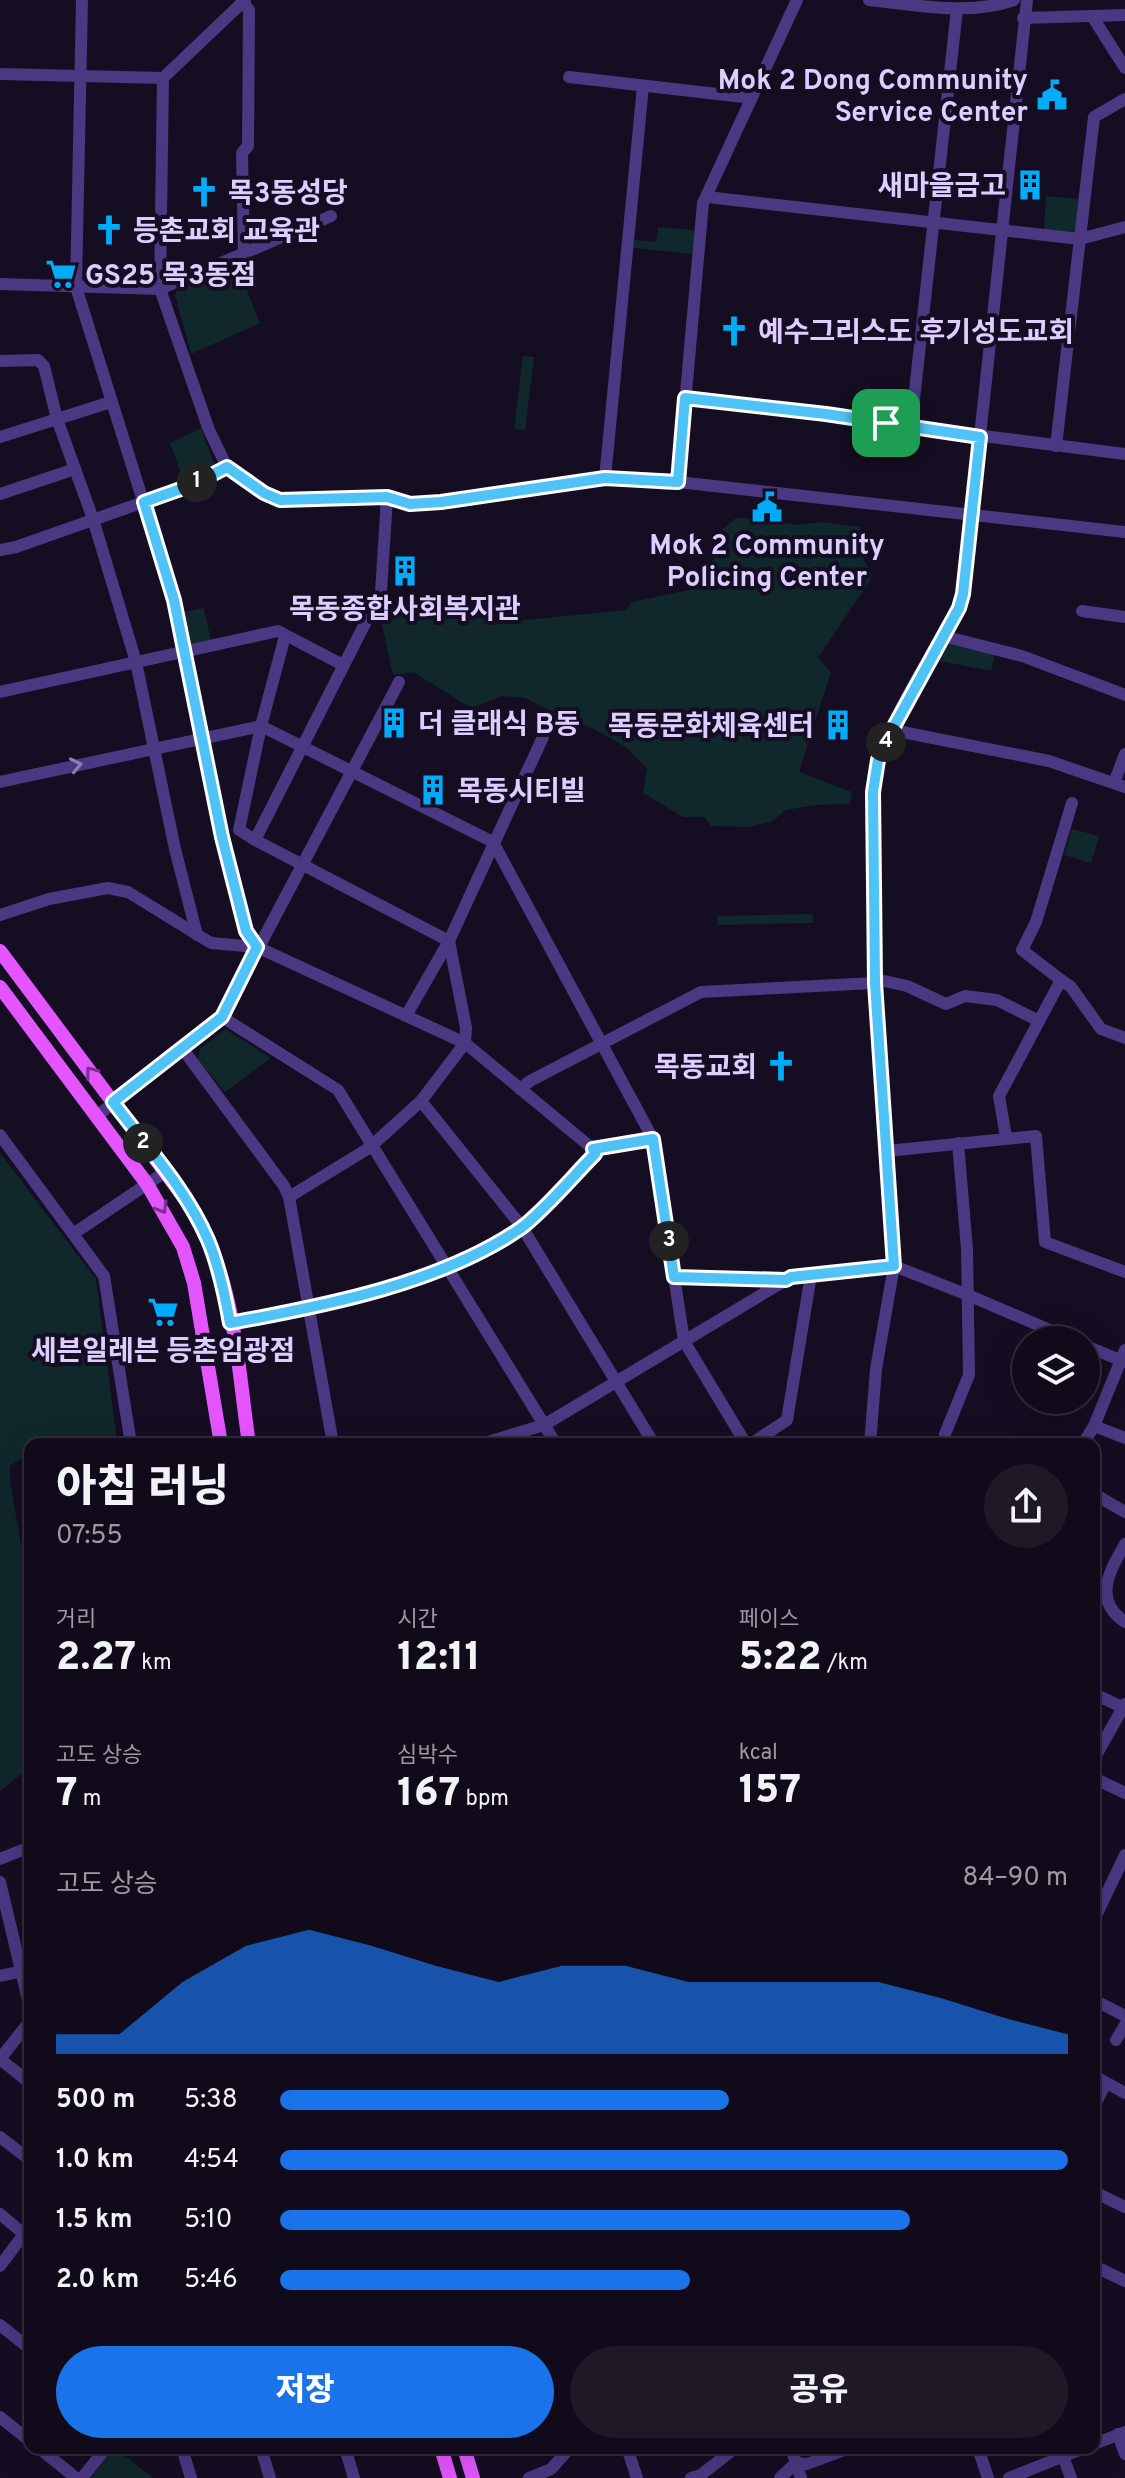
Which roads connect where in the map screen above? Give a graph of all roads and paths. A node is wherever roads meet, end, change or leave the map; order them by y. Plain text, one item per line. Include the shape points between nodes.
1 (82, 0) edge
2 (243, 0) edge
3 (797, 0) edge
4 (869, 0) edge
5 (1014, 0) edge
6 (1027, 0) edge
7 (957, 9) junction
8 (1125, 15) edge
9 (1092, 16) junction
10 (1023, 18) junction
11 (1125, 68) edge
12 (0, 74) edge
13 (81, 76) junction
14 (569, 77) dead end
15 (163, 78) junction
16 (643, 86) junction
17 (752, 98) junction
18 (1125, 99) edge
19 (707, 197) junction
20 (331, 216) dead end
21 (933, 222) junction
22 (1125, 227) edge
23 (1003, 230) junction
24 (1080, 239) junction
25 (244, 254) junction
26 (0, 284) edge
27 (76, 287) junction
28 (160, 289) junction
29 (0, 361) edge
30 (685, 398) junction
31 (111, 402) junction
32 (57, 419) junction
33 (911, 427) junction
34 (0, 437) edge
35 (980, 437) junction
36 (1056, 446) junction
37 (1125, 454) edge
38 (227, 467) junction
39 (75, 469) junction
40 (605, 478) junction
41 (678, 482) junction
42 (0, 494) edge
43 (387, 497) junction
44 (144, 502) junction
45 (972, 517) junction
46 (93, 519) junction
47 (1125, 532) edge
48 (0, 550) edge
49 (1082, 611) dead end
50 (1125, 617) edge
51 (285, 636) junction
52 (943, 636) junction
53 (185, 651) junction
54 (136, 662) junction
55 (343, 665) junction
56 (399, 682) dead end
57 (0, 692) edge
58 (1125, 695) edge
59 (261, 726) junction
60 (892, 730) junction
61 (543, 737) dead end
62 (202, 738) junction
63 (303, 747) junction
64 (155, 748) junction
65 (1125, 754) edge
66 (351, 771) junction
67 (0, 782) edge
68 (1120, 785) edge
69 (1072, 803) dead end
70 (255, 840) junction
71 (493, 842) junction
72 (303, 863) junction
73 (0, 915) edge
74 (197, 935) junction
75 (449, 941) junction
76 (257, 947) junction
77 (0, 951) edge
78 (1061, 980) junction
79 (875, 981) junction
80 (0, 987) edge
81 (406, 1016) junction
82 (222, 1017) junction
83 (1039, 1021) junction
84 (1125, 1038) edge
85 (465, 1043) junction
86 (602, 1044) junction
87 (182, 1048) junction
88 (520, 1089) junction
89 (421, 1101) junction
90 (113, 1102) junction
91 (97, 1116) junction
92 (0, 1135) edge
93 (1006, 1137) junction
94 (653, 1139) junction
95 (958, 1143) junction
96 (373, 1144) junction
97 (593, 1149) junction
98 (887, 1151) junction
99 (165, 1172) junction
100 (147, 1184) junction
101 (289, 1197) junction
102 (522, 1227) junction
103 (73, 1234) junction
104 (894, 1266) junction
105 (446, 1269) junction
106 (1125, 1272) edge
107 (811, 1275) junction
108 (674, 1277) junction
109 (786, 1280) junction
110 (968, 1295) junction
111 (308, 1309) junction
112 (230, 1323) junction
113 (1040, 1326) edge
114 (684, 1341) junction
115 (1100, 1350) edge
116 (1124, 1357) edge
117 (616, 1382) junction
118 (544, 1425) junction
119 (1094, 1426) junction
120 (130, 1438) edge
121 (220, 1438) edge
122 (248, 1438) edge
123 (332, 1438) edge
124 (501, 1438) edge
125 (552, 1438) edge
126 (650, 1438) edge
127 (744, 1438) edge
128 (758, 1438) edge
129 (870, 1438) edge
130 (945, 1438) edge
131 (1087, 1438) edge
132 (1125, 1438) edge
133 (1100, 1497) edge
134 (1125, 1512) edge
135 (1125, 1544) edge
136 (1125, 1622) edge
137 (1100, 1696) edge
138 (1124, 1706) edge
139 (1100, 1748) edge
140 (1100, 1781) edge
141 (1125, 1793) edge
142 (24, 1849) edge
143 (1125, 1855) edge
144 (0, 1859) edge
145 (0, 1882) edge
146 (1100, 1907) edge
147 (24, 1963) edge
148 (24, 1970) edge
149 (0, 1976) edge
150 (1100, 2003) edge
151 (1125, 2016) edge
152 (1125, 2025) edge
153 (24, 2029) edge
154 (1116, 2040) dead end
155 (0, 2059) edge
156 (24, 2078) edge
157 (1100, 2080) edge
158 (1125, 2093) edge
159 (0, 2137) edge
160 (24, 2155) edge
161 (1100, 2195) edge
162 (1125, 2207) edge
163 (0, 2214) edge
164 (24, 2231) edge
165 (24, 2237) edge
166 (0, 2266) edge
167 (1100, 2269) edge
168 (1125, 2281) edge
169 (0, 2325) edge
170 (24, 2344) edge
171 (0, 2417) edge
172 (1122, 2433) edge
173 (24, 2436) edge
174 (1100, 2442) edge
175 (47, 2454) edge
176 (101, 2454) edge
177 (184, 2454) edge
178 (263, 2454) edge
179 (347, 2454) edge
180 (443, 2454) edge
181 (466, 2454) edge
182 (566, 2454) edge
183 (629, 2454) edge
184 (727, 2454) edge
185 (793, 2454) edge
186 (834, 2454) edge
187 (980, 2454) edge
188 (1063, 2454) edge
189 (1065, 2454) edge
190 (1125, 2454) edge
191 (796, 2463) junction
192 (552, 2474) edge
193 (79, 2478) edge
194 (191, 2478) edge
195 (270, 2478) edge
196 (354, 2478) edge
197 (450, 2478) edge
198 (473, 2478) edge
199 (529, 2478) edge
200 (637, 2478) edge
201 (691, 2478) edge
202 (780, 2478) edge
203 (801, 2478) edge
204 (988, 2478) edge
205 (1009, 2478) edge
206 (1071, 2478) edge

1 - 13 street
2 - 15 street
2 - 25 street via 249,10 248,146 242,153
3 - 17 street
4 - 7 street
5 - 7 street
6 - 10 street
7 - 21 street
8 - 9 street
9 - 10 street
9 - 11 street
10 - 23 street
12 - 13 street
13 - 15 street
13 - 27 street
14 - 16 street
15 - 28 street
16 - 17 street
16 - 40 street
17 - 19 street
18 - 24 street via 1094,117
19 - 21 street
19 - 30 street
20 - 25 street
21 - 23 street
21 - 33 street
22 - 24 street
23 - 24 street
23 - 35 street
24 - 36 street
25 - 28 street
26 - 27 street
27 - 28 street
27 - 31 street
28 - 38 street
29 - 32 street via 42,363
30 - 33 street
30 - 41 street
31 - 32 street
31 - 44 street
32 - 34 street
32 - 39 street
33 - 35 street
35 - 36 street
35 - 45 street
36 - 37 street
38 - 43 street via 280,500
38 - 44 street
39 - 42 street
39 - 46 street
40 - 41 street
40 - 43 street via 441,502 410,504
41 - 45 street
43 - 55 street via 381,592
44 - 46 street
44 - 53 street
45 - 47 street
45 - 52 street via 963,594
46 - 48 street
46 - 54 street
49 - 50 street
51 - 53 street via 278,631
51 - 55 street
51 - 59 street
52 - 58 street via 1022,656
52 - 60 street
53 - 54 street
53 - 62 street
54 - 57 street
54 - 64 street
55 - 63 street
56 - 66 street
59 - 62 street
59 - 63 street
59 - 70 street via 239,830
60 - 68 street via 1042,759
60 - 79 street via 878,760 873,792
61 - 71 street
62 - 64 street
62 - 76 street via 246,931
63 - 66 street
63 - 70 street
67 -> 64 street
64 - 74 street
65 - 68 street
66 - 71 street
66 - 72 street
69 - 78 street via 1036,922 1022,950
70 - 72 street
71 - 75 street
71 - 86 street
72 - 75 street
72 - 76 street
73 - 74 street via 108,888 128,892
74 - 76 street via 211,943
75 - 81 street
75 - 85 street
76 - 81 street
76 - 82 street
90 -> 77 main road
78 - 83 street
78 - 84 street via 1101,1029
79 - 83 street via 907,986 946,1004 965,996 997,1000
79 - 86 street via 701,992
79 - 98 street
80 - 91 main road
81 - 85 street
82 - 87 street
82 - 96 street via 338,1090
83 - 93 street via 999,1096
85 - 88 street
85 - 89 street
86 - 88 street
86 - 94 street
87 - 90 street
87 - 101 street
88 - 97 street
89 - 96 street
89 - 102 street
90 - 91 street
90 - 99 main road
91 - 100 main road
92 - 103 street
93 - 95 street
93 - 106 street via 1036,1136 1045,1242
94 - 97 street
94 - 108 street
95 - 98 street
95 - 110 street
96 - 101 street
96 - 105 street
97 - 102 street via 595,1154
98 - 104 street
99 - 100 street
99 - 112 main road via 208,1240
100 - 103 street
100 -> 121 main road via 183,1247 194,1283
101 - 111 street
102 - 105 street
102 - 117 street
103 - 120 street via 104,1276
104 - 107 street
104 - 110 street
104 - 129 street
105 - 111 street
105 - 118 street
107 - 109 street
107 - 128 street via 787,1420
108 - 109 street
108 - 114 street
109 - 114 street
110 - 113 street
110 - 130 street via 969,1375
111 - 112 street
111 - 123 street
112 - 122 main road
114 - 117 street
114 - 127 street
115 - 116 street
116 - 119 street
117 - 118 street
117 - 126 street
118 - 124 street
118 - 125 street
119 - 131 street
119 - 132 street
133 - 134 street
135 - 136 street via 1109,1572 1106,1592 1109,1606
137 - 138 street
138 - 139 street
140 - 141 street
142 - 144 street
143 - 146 street
145 - 147 street
148 - 149 street
150 - 151 street
152 - 154 street
153 - 155 street
155 - 156 street
157 - 158 street
159 - 160 street
161 - 162 street
163 - 164 street
165 - 166 street
167 - 168 street
169 - 170 street
171 - 173 street
172 - 174 street
172 - 190 street
175 - 193 street
176 - 193 street
177 - 194 street
178 - 195 street
179 - 196 street
180 - 197 main road
181 - 198 main road
182 - 192 street
183 - 200 street
184 - 201 street
185 - 191 street
186 - 191 street
187 - 204 street
188 - 205 street
189 - 206 street
191 - 202 street
191 - 203 street
192 - 199 street

